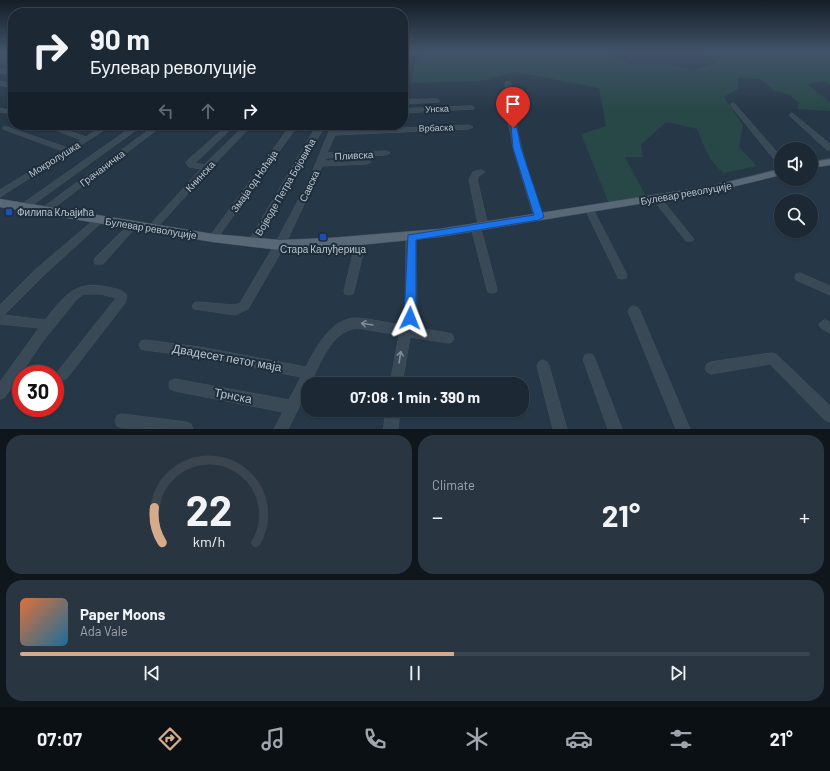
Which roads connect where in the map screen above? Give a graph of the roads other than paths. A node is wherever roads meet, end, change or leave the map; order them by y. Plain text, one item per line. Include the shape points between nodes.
1 (508, 83) dead end
2 (437, 101) dead end
3 (408, 102) edge
4 (733, 105) dead end
5 (472, 108) dead end
6 (408, 111) edge
7 (792, 115) dead end
8 (469, 127) dead end
9 (5, 128) dead end
10 (408, 128) edge
11 (8, 129) edge
12 (11, 130) edge
13 (60, 130) edge
14 (101, 130) edge
15 (133, 130) edge
16 (153, 130) edge
17 (226, 130) edge
18 (244, 130) edge
19 (291, 130) edge
20 (333, 130) edge
21 (318, 131) dead end
22 (86, 139) junction
23 (830, 148) edge
24 (68, 150) junction
25 (386, 153) dead end
26 (774, 154) edge
27 (321, 160) junction
28 (367, 162) dead end
29 (830, 162) edge
30 (818, 164) edge
31 (206, 168) junction
32 (480, 172) dead end
33 (774, 174) edge
34 (0, 194) edge
35 (656, 198) junction
36 (0, 203) edge
37 (24, 207) junction
38 (589, 209) junction
39 (44, 211) junction
40 (539, 217) junction
41 (99, 220) junction
42 (133, 225) junction
43 (480, 227) junction
44 (152, 228) junction
45 (411, 237) junction
46 (213, 238) junction
47 (689, 240) dead end
48 (361, 242) junction
49 (253, 243) junction
50 (280, 244) junction
51 (99, 261) dead end
52 (622, 275) dead end
53 (800, 277) dead end
54 (492, 289) dead end
55 (349, 291) dead end
56 (830, 291) edge
57 (198, 306) dead end
58 (634, 311) dead end
59 (0, 312) edge
60 (0, 319) edge
61 (49, 325) junction
62 (406, 330) junction
63 (448, 338) dead end
64 (145, 345) dead end
65 (589, 359) dead end
66 (544, 366) dead end
67 (711, 368) dead end
68 (64, 373) edge
69 (309, 373) junction
70 (397, 377) edge
71 (175, 385) dead end
72 (0, 393) edge
73 (291, 407) junction
74 (830, 415) edge
75 (392, 417) edge
76 (122, 421) dead end
77 (186, 429) edge
78 (281, 429) edge
79 (391, 429) edge
80 (560, 429) edge
81 (615, 429) edge
82 (683, 429) edge

1 - 40 street via 514,137
2 - 3 street
4 - 26 street
5 - 6 street, Унска
7 - 23 street
8 - 10 street, Врбаска
9 - 11 street
12 - 24 street
13 - 22 street
14 - 22 street, Мокролушка
15 - 37 street
16 - 39 street, Грачаничка
17 - 31 street via 190,163
18 - 31 street, Книнска
19 - 46 street, Змаја од Ноћаја
20 - 27 street, Савска
21 - 49 street, Војводе Петра Бојовића
22 - 24 street, Мокролушка
24 - 34 street, Мокролушка
25 - 27 street, Пливска
27 - 28 street
27 - 50 street, Савска
29 - 30 main road
31 - 44 street, Книнска
32 - 43 street via 473,179
33 - 35 main road, Булевар револуције via 731,185
35 - 38 main road, Булевар револуције
35 - 47 street
36 - 37 main road, Булевар револуције
37 - 39 main road, Булевар револуције
38 - 40 main road, Булевар револуције
38 - 52 street
39 - 41 main road, Булевар револуције
40 - 43 main road, Булевар револуције
41 - 42 main road, Булевар револуције
41 - 59 street via 39,273
42 - 44 main road, Булевар револуције
42 - 51 street
43 - 45 main road, Булевар револуције
43 - 54 street
44 - 46 main road, Булевар револуције
45 - 48 main road, Булевар револуције
45 - 62 street via 411,309
46 - 49 main road, Булевар револуције
48 - 50 main road, Булевар револуције
48 - 55 street
49 - 50 main road, Булевар револуције
50 - 57 street via 242,308 236,310
53 - 56 street
58 - 82 street
60 - 61 street
61 - 68 street via 80,290 89,289 122,296
61 - 72 street
62 - 63 street
62 -> 69 street via 348,324 330,336
70 -> 62 street
64 - 69 street, Двадесет петог маја via 200,352
65 - 81 street
66 - 80 street
67 - 74 street via 772,358
69 - 73 street
71 - 73 street, Трнска
73 - 78 street
75 - 79 street
76 - 77 street

